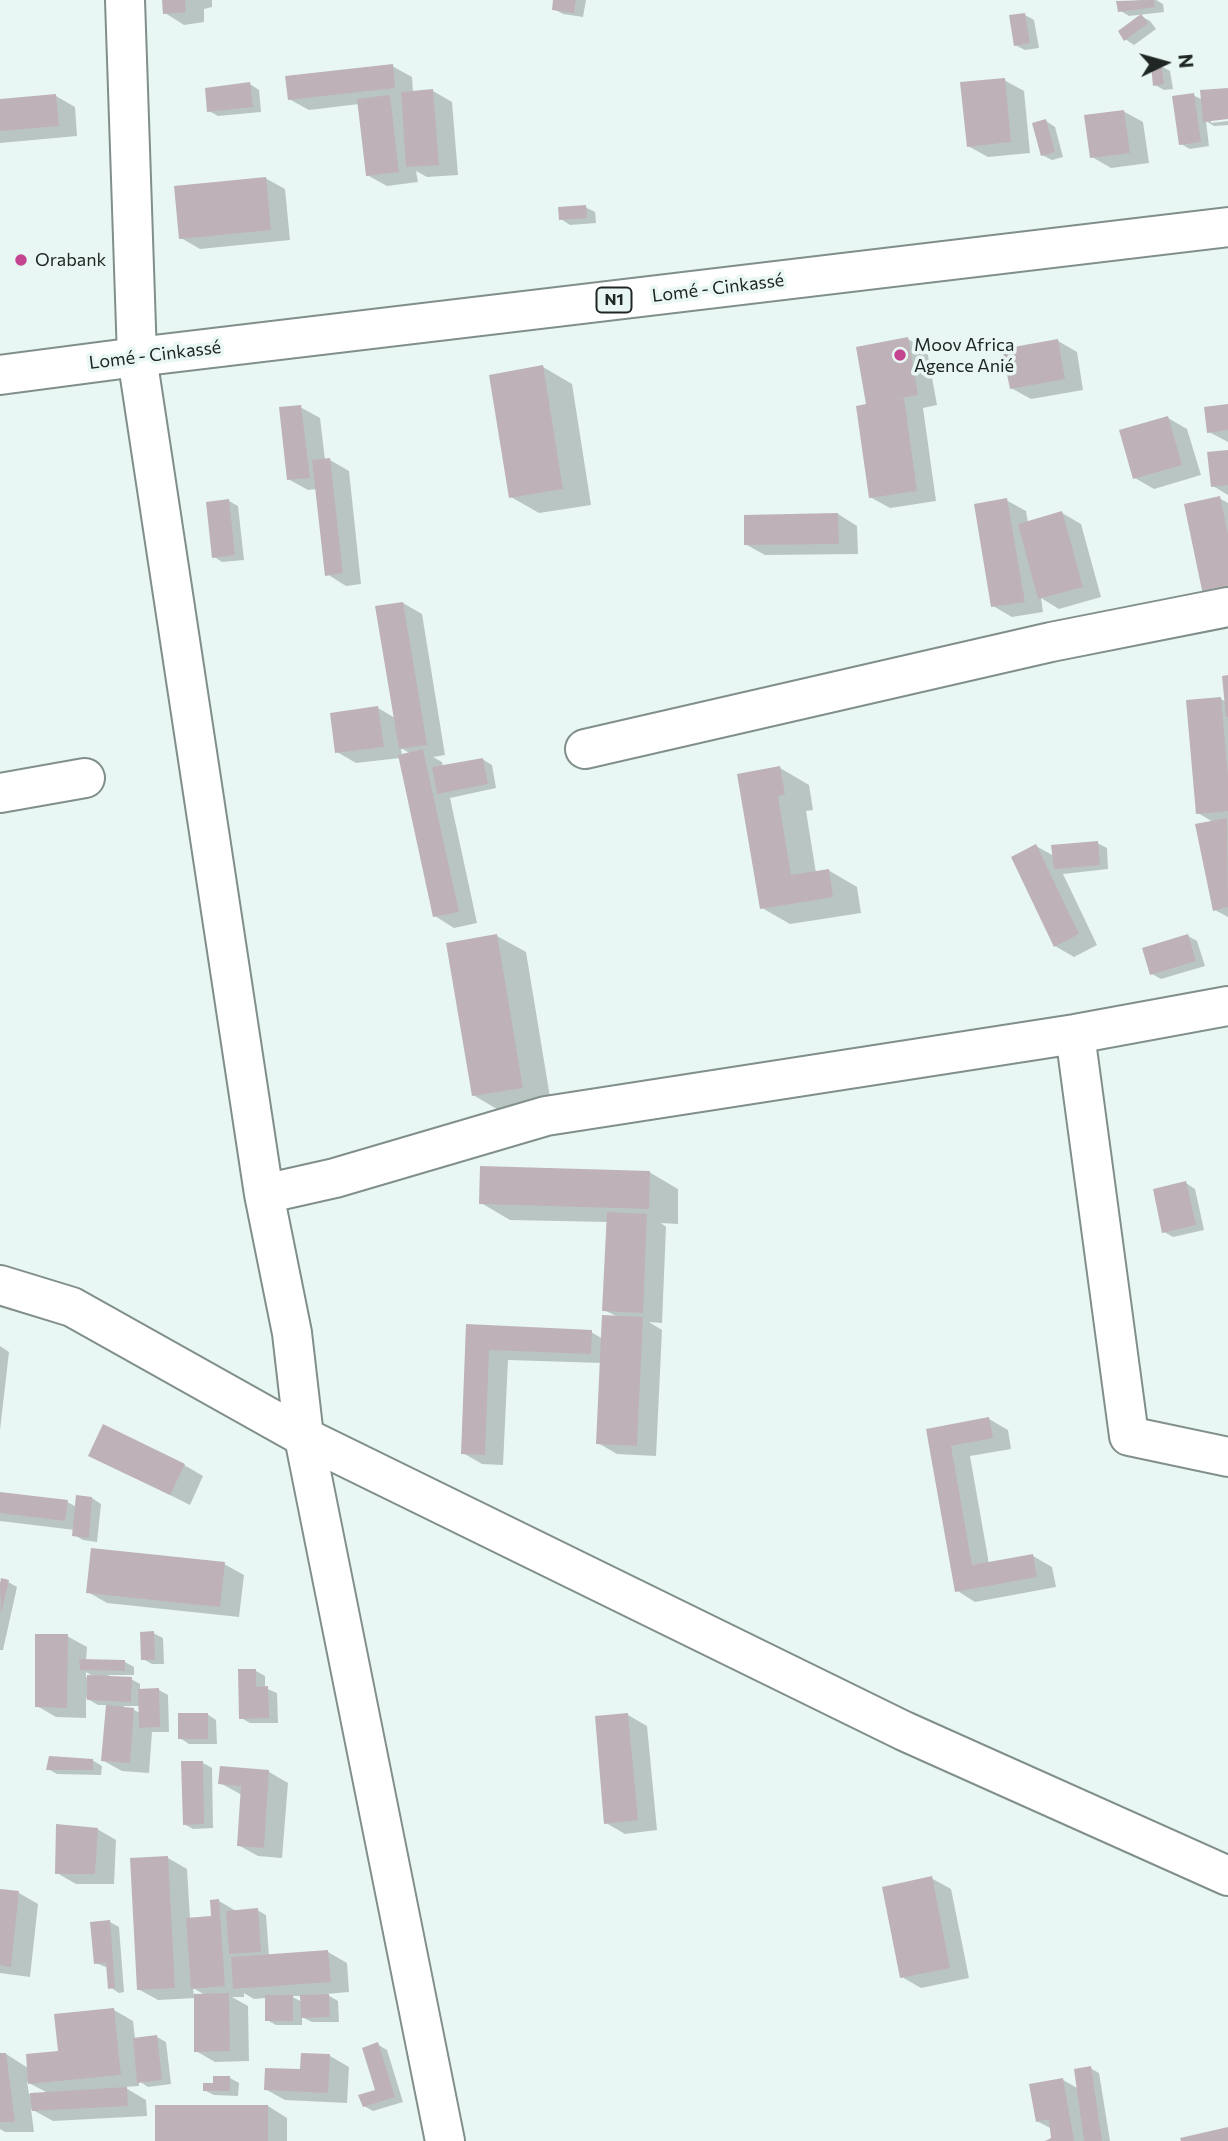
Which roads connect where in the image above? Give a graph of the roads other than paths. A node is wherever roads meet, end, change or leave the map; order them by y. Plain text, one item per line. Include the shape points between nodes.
1 (125, 0) edge
2 (1228, 227) edge
3 (137, 357) junction
4 (0, 375) edge
5 (1228, 607) edge
6 (585, 749) dead end
7 (85, 778) dead end
8 (0, 793) edge
9 (1228, 1006) edge
10 (1075, 1034) junction
11 (264, 1195) junction
12 (0, 1284) edge
13 (304, 1437) junction
14 (1228, 1457) edge
15 (1228, 1876) edge
16 (445, 2141) edge

1 - 3 main road
2 - 3 main road, Lomé - Cinkassé / N1
3 - 4 main road, Lomé - Cinkassé / N1
3 - 11 main road
5 - 6 main road via 1051,642
7 - 8 main road
9 - 10 main road
10 - 11 main road via 546,1116
10 - 14 main road via 1129,1436
11 - 13 main road via 292,1333
12 - 13 main road via 72,1307
13 - 15 main road via 904,1731
13 - 16 main road

